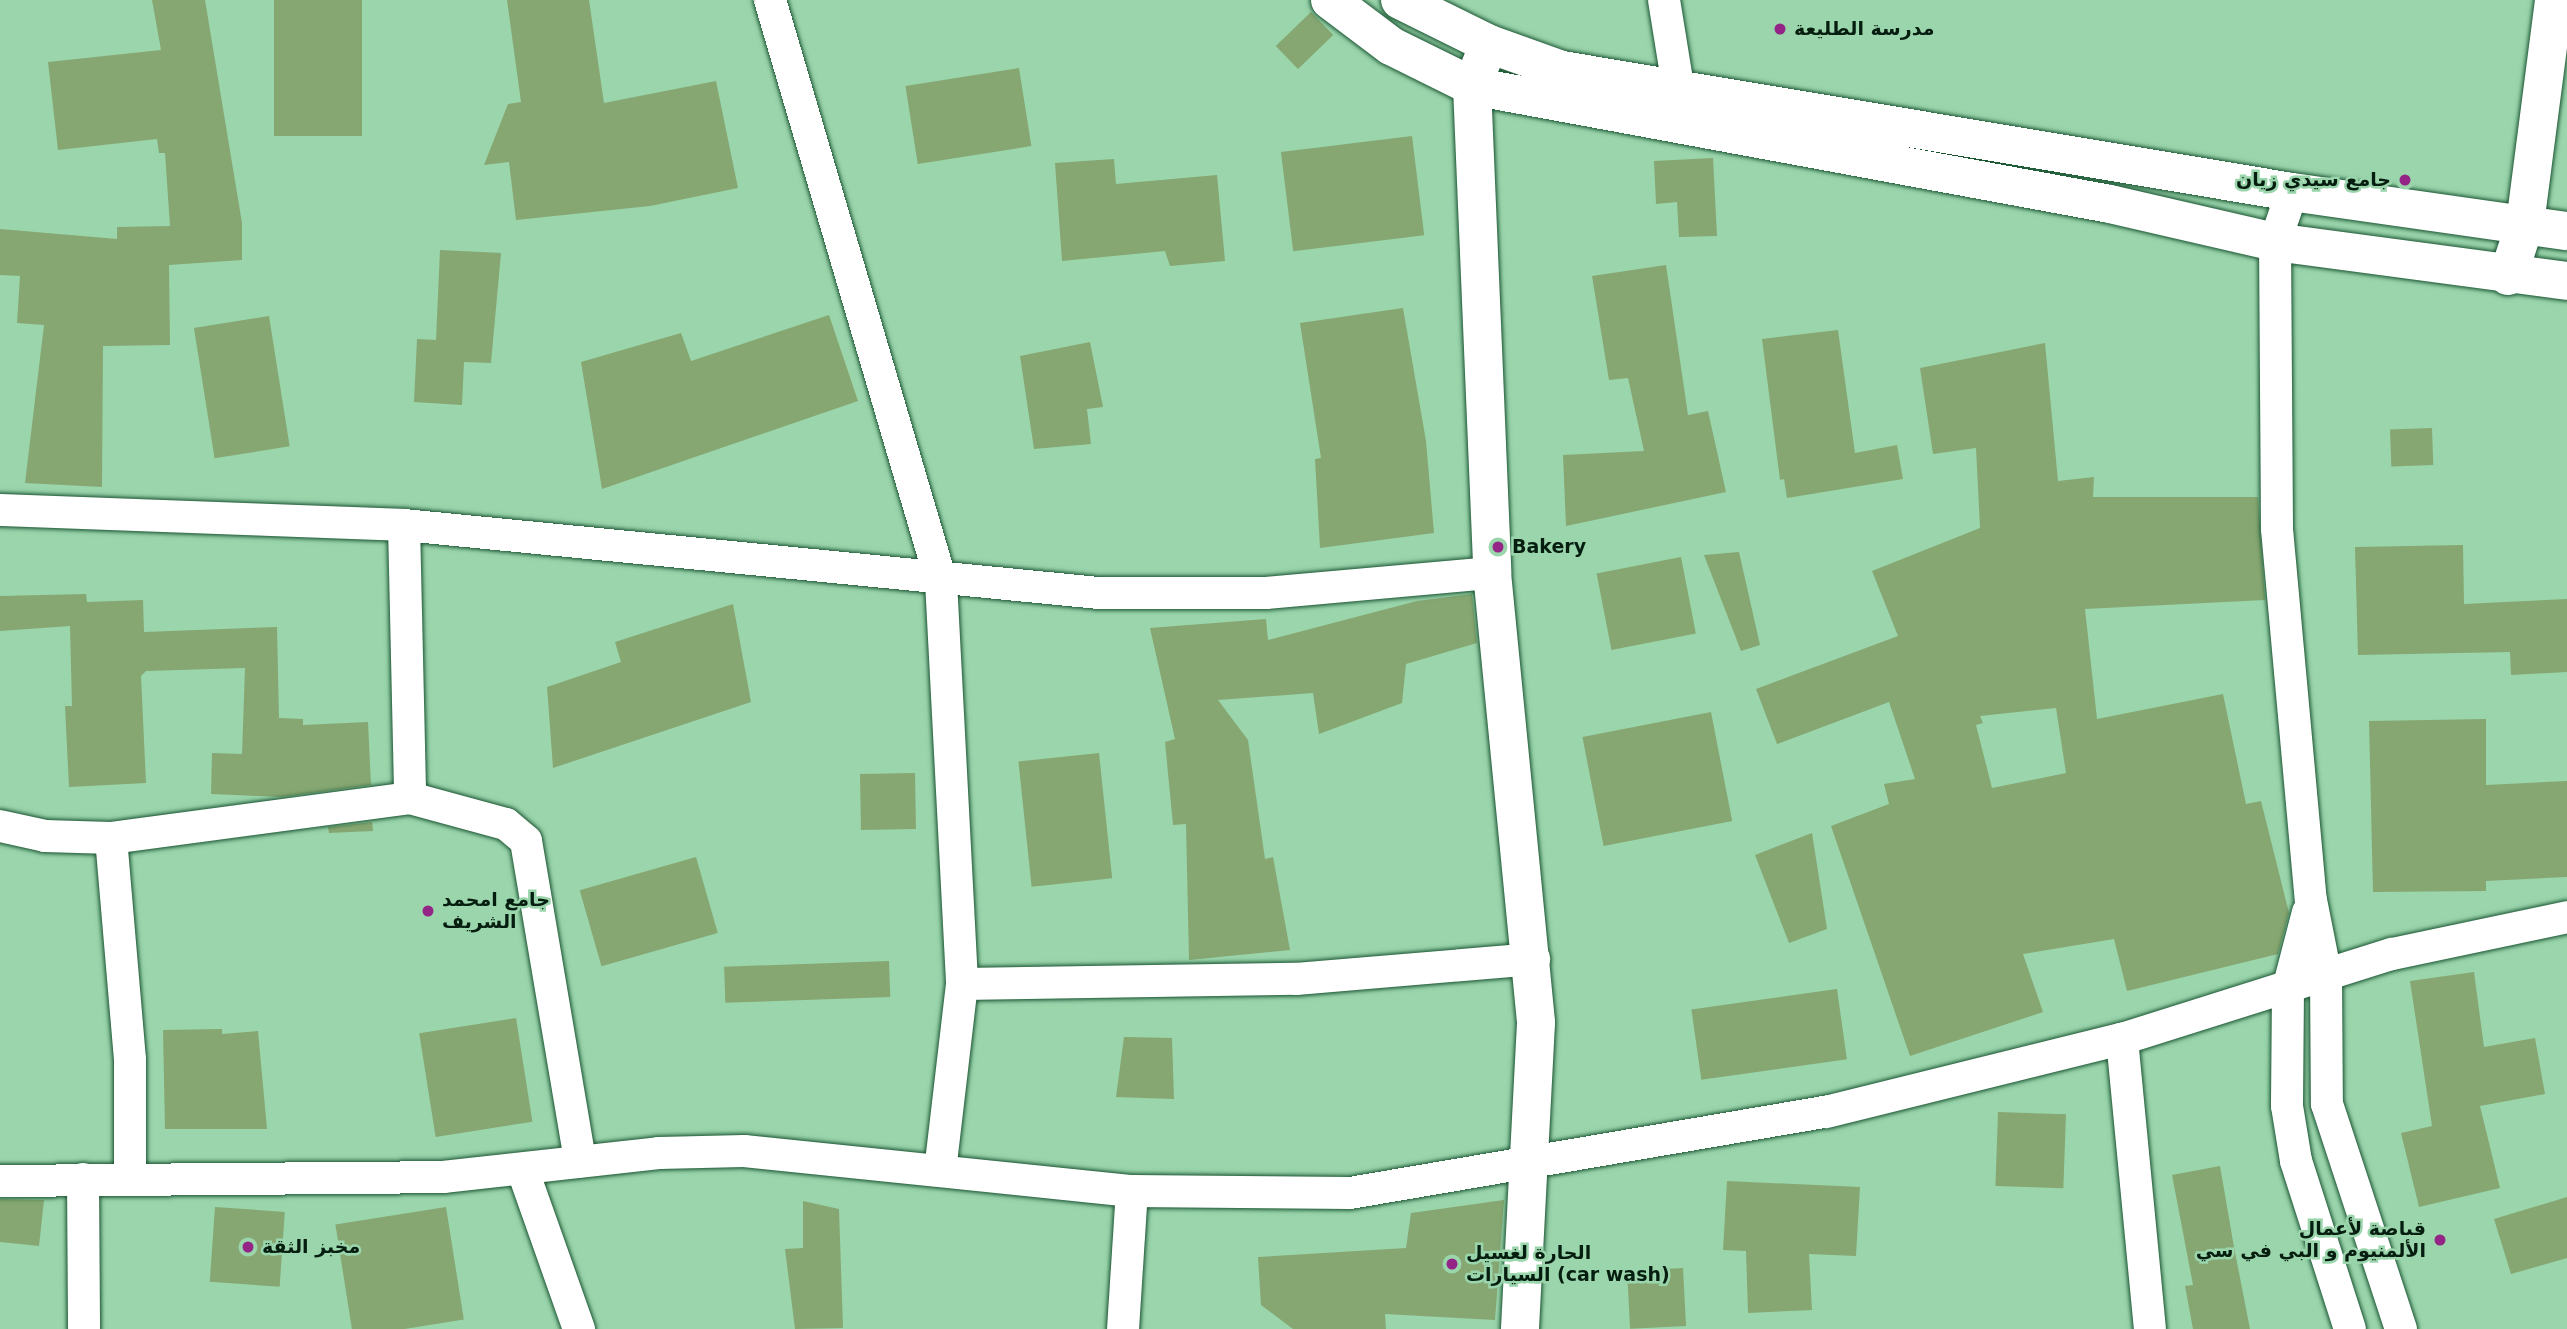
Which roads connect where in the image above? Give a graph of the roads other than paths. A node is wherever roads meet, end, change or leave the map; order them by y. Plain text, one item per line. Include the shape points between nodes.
1 (770, 0) edge
2 (1330, 0) edge
3 (1400, 0) edge
4 (1664, 0) edge
5 (2554, 0) edge
6 (1489, 44) junction
7 (1472, 86) junction
8 (1678, 86) junction
9 (2292, 192) junction
10 (2525, 224) junction
11 (2567, 231) edge
12 (2275, 242) junction
13 (2508, 276) junction
14 (2567, 281) edge
15 (0, 510) edge
16 (404, 525) junction
17 (1492, 573) junction
18 (941, 581) junction
19 (410, 798) junction
20 (0, 826) edge
21 (111, 838) junction
22 (2311, 900) junction
23 (2567, 917) edge
24 (1534, 959) junction
25 (2326, 976) junction
26 (962, 984) junction
27 (2288, 989) junction
28 (2122, 1038) junction
29 (580, 1161) junction
30 (1531, 1166) junction
31 (940, 1170) junction
32 (523, 1171) junction
33 (83, 1180) junction
34 (130, 1180) junction
35 (0, 1181) edge
36 (1132, 1191) junction
37 (84, 1329) edge
38 (579, 1329) edge
39 (1124, 1329) edge
40 (1520, 1329) edge
41 (2150, 1329) edge
42 (2350, 1329) edge
43 (2401, 1329) edge

1 - 18 street
2 - 7 main road via 1391,46
3 - 6 main road
4 - 8 street
5 - 10 main road
6 - 7 main road
6 - 8 main road via 1562,70
7 - 12 main road via 2068,195
7 - 17 main road
8 - 9 main road
9 - 10 main road
9 - 12 street
10 - 11 main road
10 - 13 main road
12 - 13 main road
12 - 22 street via 2277,529
13 - 14 main road
15 - 16 street
16 - 18 street
16 - 19 street
17 - 18 street via 1266,593 1099,593
17 - 24 main road
18 - 26 street
19 - 21 street
19 - 29 street via 506,824 526,841
20 - 21 street via 45,836
21 - 34 street via 130,1059
22 - 25 street
22 - 27 street
23 - 25 street via 2392,954
24 - 26 street via 1296,979
24 - 30 main road
25 - 27 street
25 - 43 street via 2327,1104
26 - 31 street
27 - 28 street
27 - 42 street via 2286,1094 2296,1161
28 - 30 street via 1826,1112
28 - 41 street
29 - 31 street via 744,1151
29 - 32 street
30 - 36 street via 1350,1193
30 - 40 main road
31 - 36 street
32 - 34 street
32 - 38 street
33 - 34 street
33 - 35 street
33 - 37 street
36 - 39 street

